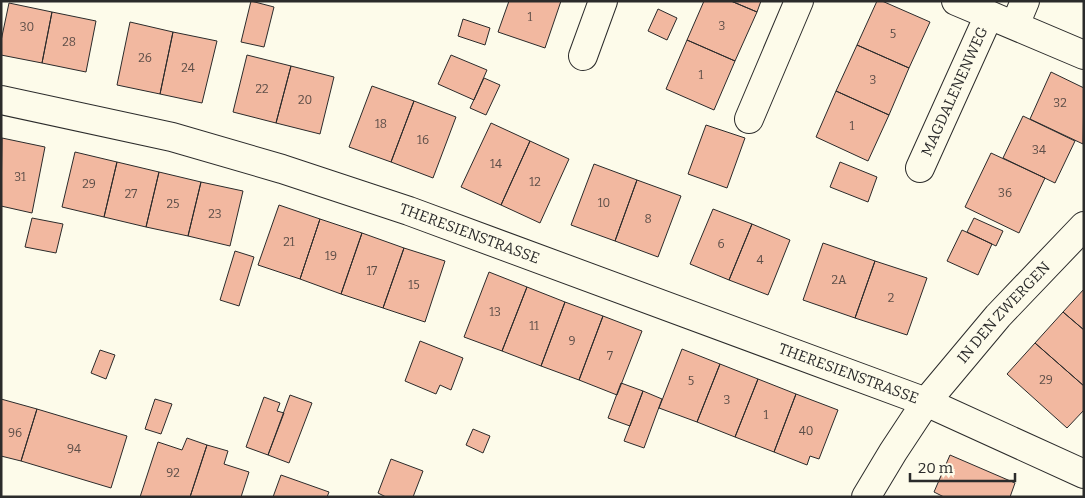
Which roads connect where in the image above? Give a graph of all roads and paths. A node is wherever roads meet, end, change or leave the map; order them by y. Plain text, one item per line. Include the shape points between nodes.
1 (603, 1) edge
2 (799, 1) edge
3 (956, 1) edge
4 (1020, 13) edge
5 (990, 15) junction
6 (1084, 55) edge
7 (583, 56) dead end
8 (1, 100) edge
9 (749, 119) dead end
10 (920, 168) dead end
11 (1084, 226) edge
12 (926, 402) junction
13 (1084, 474) edge
14 (866, 497) edge

1 - 7 street
2 - 9 street
3 - 5 street
4 - 5 street
4 - 6 street
5 - 10 street, MAGDALENENWEG
8 - 12 street, THERESIENSTRASSE via 172,138 282,169 400,208
11 - 12 street, IN DEN ZWERGEN via 998,316
12 - 13 street
12 - 14 street, IN DEN ZWERGEN

